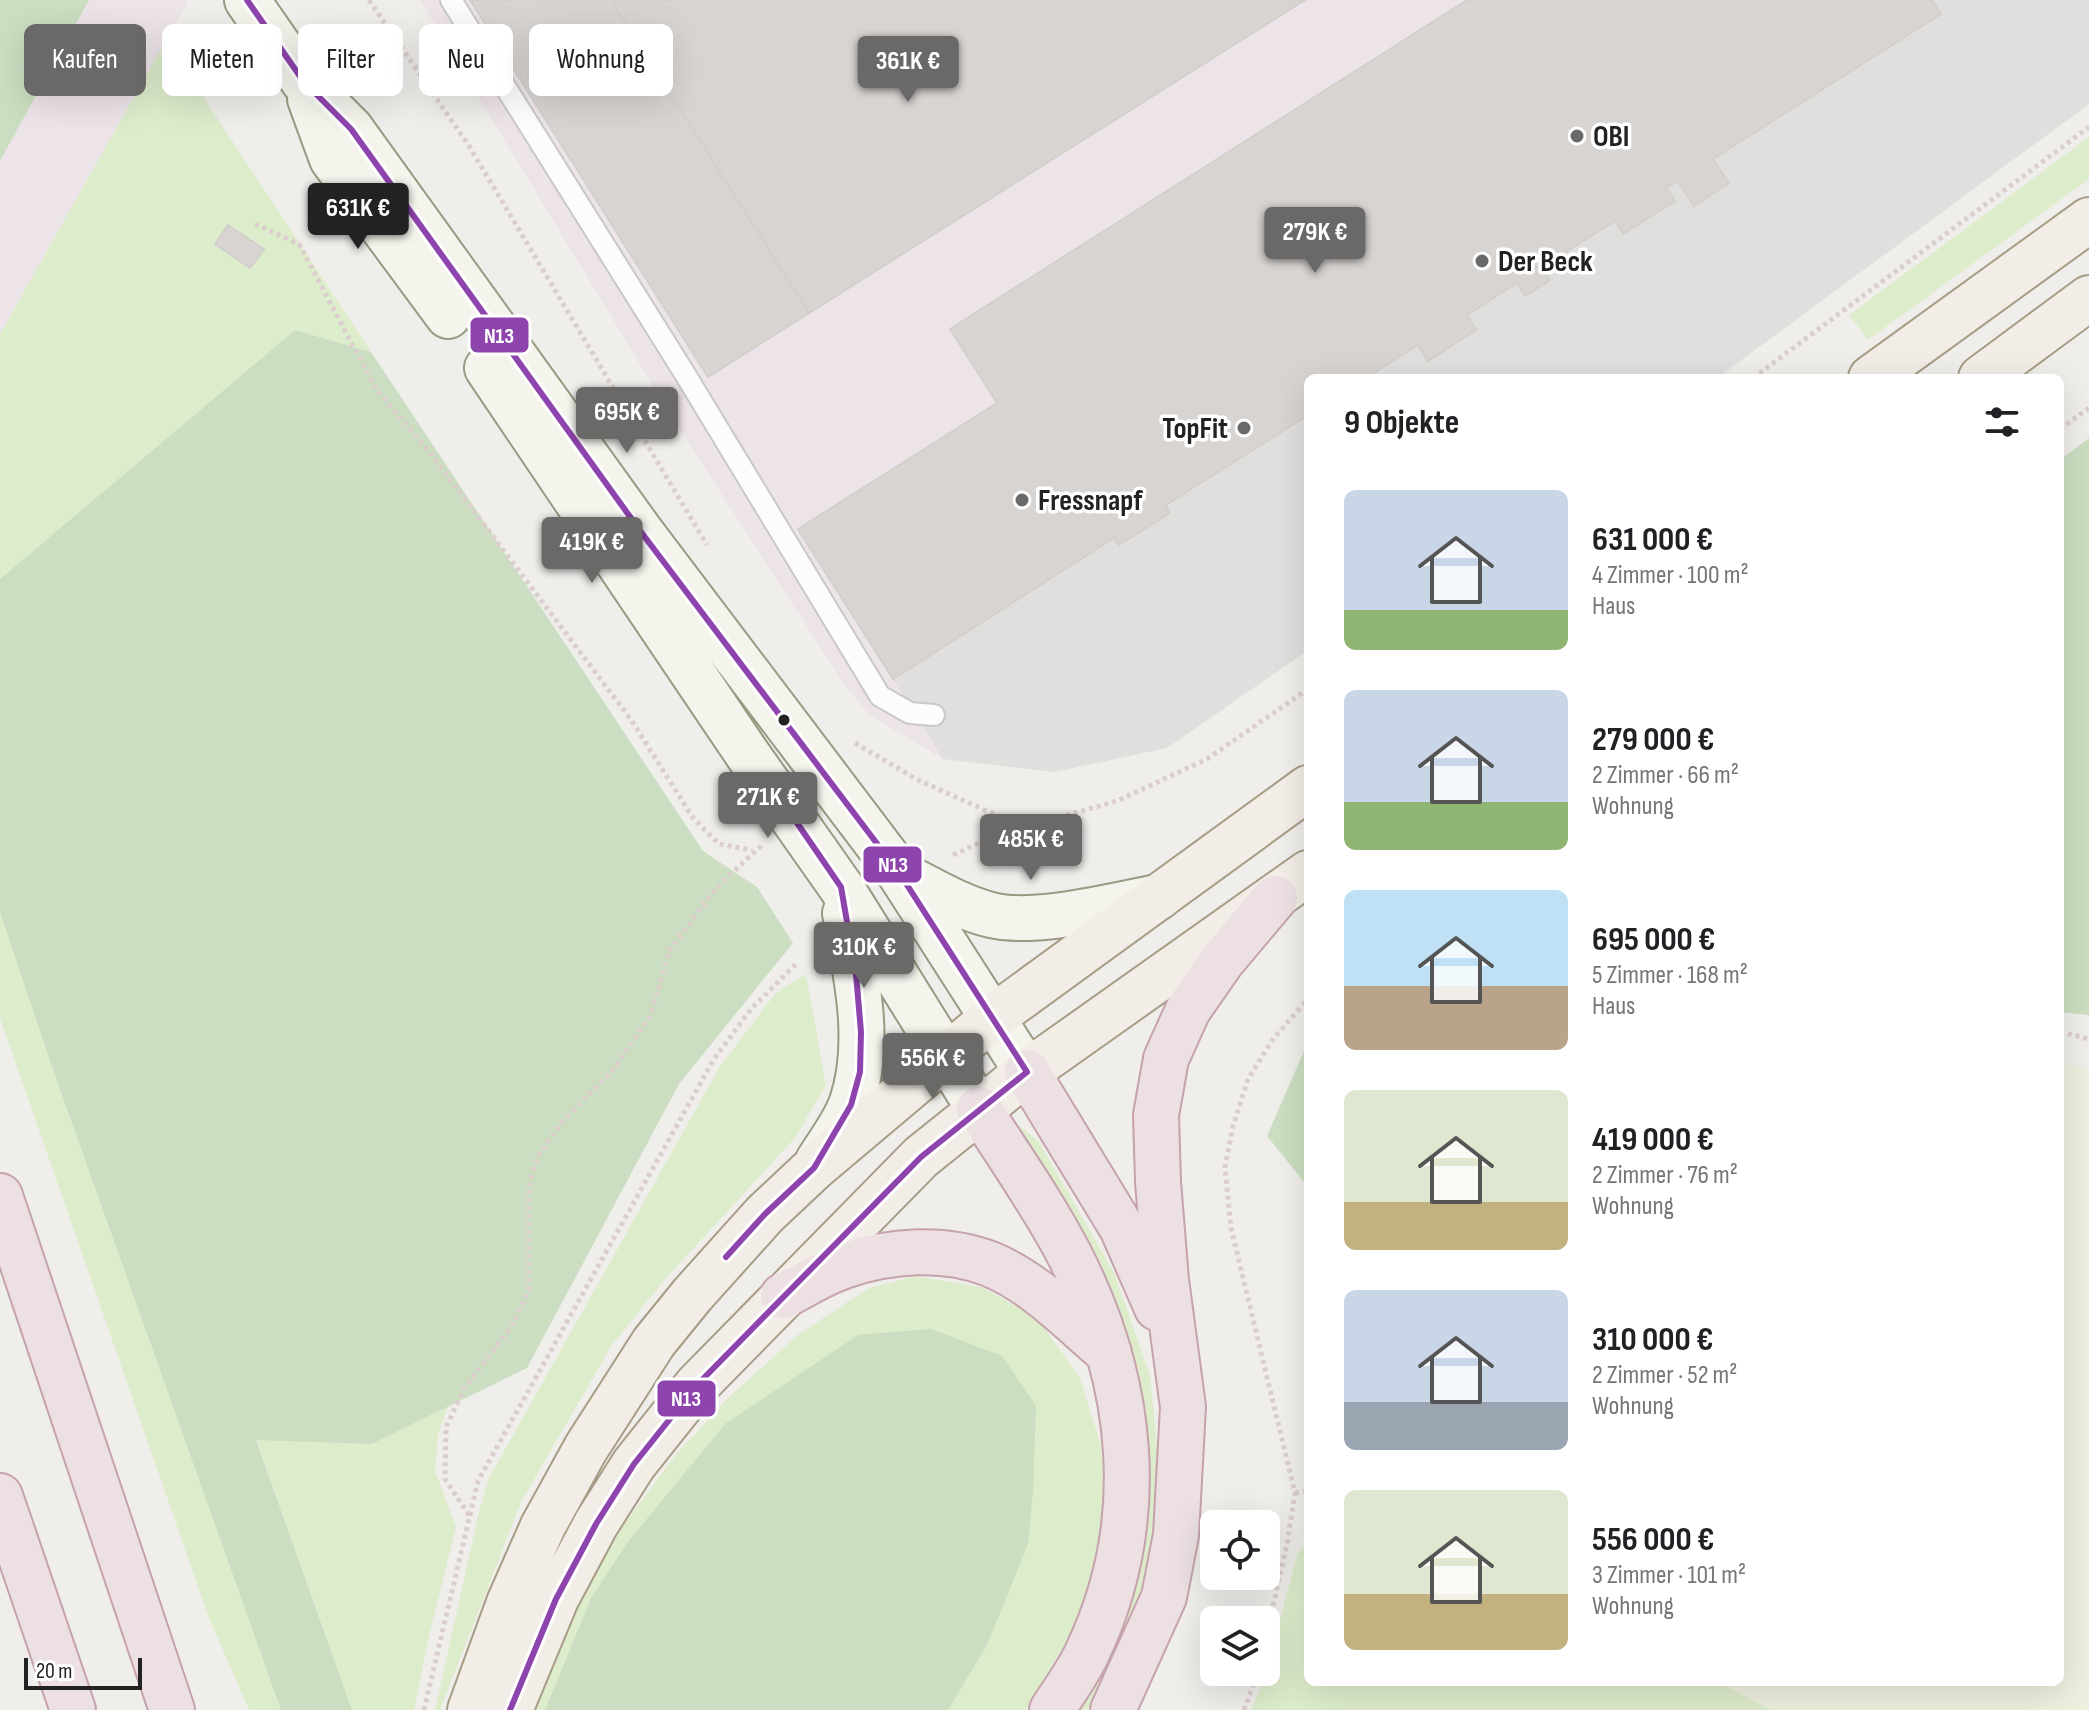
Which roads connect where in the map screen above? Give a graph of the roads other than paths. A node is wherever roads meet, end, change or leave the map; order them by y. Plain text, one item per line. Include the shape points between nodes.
1 (247, 0) edge
2 (451, 0) edge
3 (298, 73) edge
4 (309, 96) edge
5 (318, 96) edge
6 (2089, 220) edge
7 (2089, 298) edge
8 (1877, 374) edge
9 (1986, 374) edge
10 (934, 715) dead end
11 (1304, 791) edge
12 (900, 874) junction
13 (1291, 886) edge
14 (841, 887) junction
15 (1159, 897) junction
16 (992, 1018) junction
17 (946, 1057) junction
18 (1027, 1072) junction
19 (979, 1109) junction
20 (814, 1168) junction
21 (0, 1196) edge
22 (783, 1296) junction
23 (1109, 1353) junction
24 (1174, 1355) junction
25 (0, 1496) edge
26 (109, 1526) junction
27 (73, 1710) edge
28 (172, 1710) edge
29 (202, 1710) edge
30 (470, 1710) edge
31 (510, 1710) edge
32 (1052, 1710) edge
33 (1113, 1710) edge

1 - 3 main road
2 - 10 lane via 880,696 910,713
4 - 14 main road via 332,159 492,376
5 - 12 main road via 351,129 641,532
6 - 8 main road
7 - 9 main road
11 - 15 main road
12 - 15 main road via 994,916 1061,914
12 - 16 main road
13 - 18 main road
13 - 24 highway via 1222,961 1188,1010 1166,1059 1156,1115
14 - 17 main road
14 - 20 main road via 856,974 860,1072 851,1105
15 - 16 main road
16 - 17 main road
16 - 18 main road
17 - 19 main road
17 - 20 main road
18 - 19 main road
18 - 24 highway via 1122,1228
19 - 22 main road via 921,1157
19 - 23 highway via 1068,1252
20 - 30 main road via 693,1294 654,1342 586,1448 543,1526
21 - 26 highway
22 - 23 highway via 844,1266 909,1252 946,1253 990,1264 1029,1287
22 - 31 main road via 697,1385 634,1464 556,1599
23 - 32 highway via 1121,1394 1128,1462 1124,1530 1108,1601 1087,1654
24 - 33 highway via 1183,1407 1176,1535 1164,1597
25 - 27 highway
26 - 28 highway
26 - 29 highway

